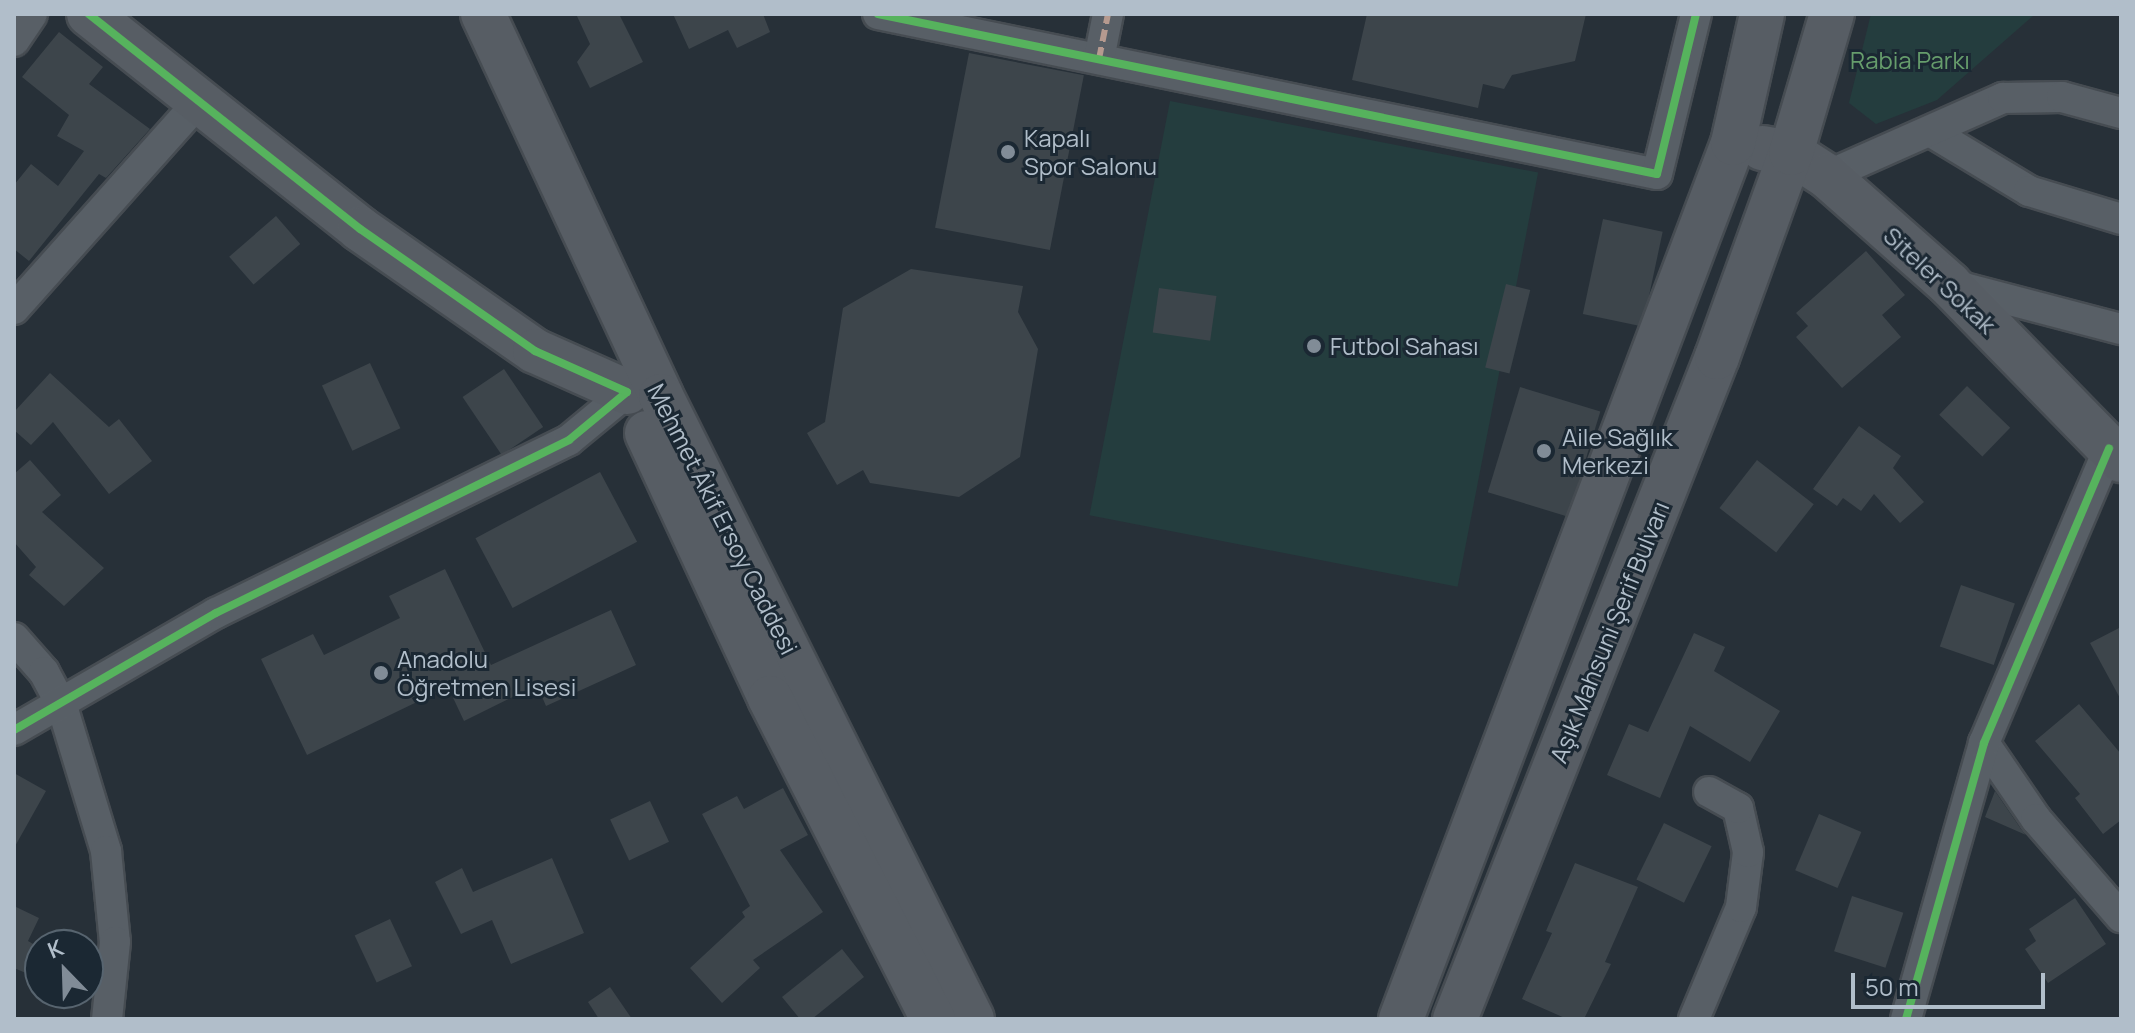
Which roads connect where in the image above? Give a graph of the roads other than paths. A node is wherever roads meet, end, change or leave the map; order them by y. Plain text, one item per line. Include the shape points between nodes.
1 (32, 14) edge
2 (89, 14) edge
3 (452, 14) edge
4 (483, 14) edge
5 (878, 14) edge
6 (1108, 14) edge
7 (1696, 14) edge
8 (1762, 14) edge
9 (1832, 14) edge
10 (14, 41) edge
11 (1099, 59) junction
12 (199, 101) junction
13 (2121, 113) edge
14 (1933, 133) junction
15 (1733, 143) junction
16 (1809, 165) junction
17 (2121, 219) edge
18 (1949, 284) junction
19 (14, 309) edge
20 (2121, 329) edge
21 (627, 392) junction
22 (2115, 454) edge
23 (14, 638) edge
24 (62, 706) junction
25 (14, 730) edge
26 (1984, 743) junction
27 (1709, 792) dead end
28 (2121, 917) edge
29 (928, 1001) edge
30 (107, 1019) edge
31 (972, 1019) edge
32 (1401, 1019) edge
33 (1455, 1019) edge
34 (1694, 1019) edge
35 (1906, 1019) edge

1 - 10 street
2 - 12 main road
3 - 21 main road, Mehmet Âkif Ersoy Caddesi
4 - 29 main road, Mehmet Âkif Ersoy Caddesi via 661,396
5 - 11 street
6 - 11 street
7 - 11 street via 1657,174
8 - 15 main road
9 - 16 main road, Aşık Mahsuni Şerif Bulvarı
12 - 19 street
12 - 21 main road via 360,229 535,351
13 - 14 street via 2062,97 2003,98
14 - 16 street via 1913,134
14 - 17 street via 2029,191
15 - 16 main road
15 - 32 main road
16 - 18 main road, Siteler Sokak
16 - 33 main road, Aşık Mahsuni Şerif Bulvarı via 1625,594
18 - 20 street
18 - 22 main road, Siteler Sokak
21 - 24 street via 569,440 216,613
21 - 29 main road, Mehmet Âkif Ersoy Caddesi via 770,698
22 - 26 street
23 - 24 street via 44,672
24 - 25 street
24 - 30 street via 106,851 115,942
26 - 28 street via 2036,819
26 - 35 street
27 - 34 street via 1738,808 1748,852 1741,907
29 - 31 main road, Mehmet Âkif Ersoy Caddesi

